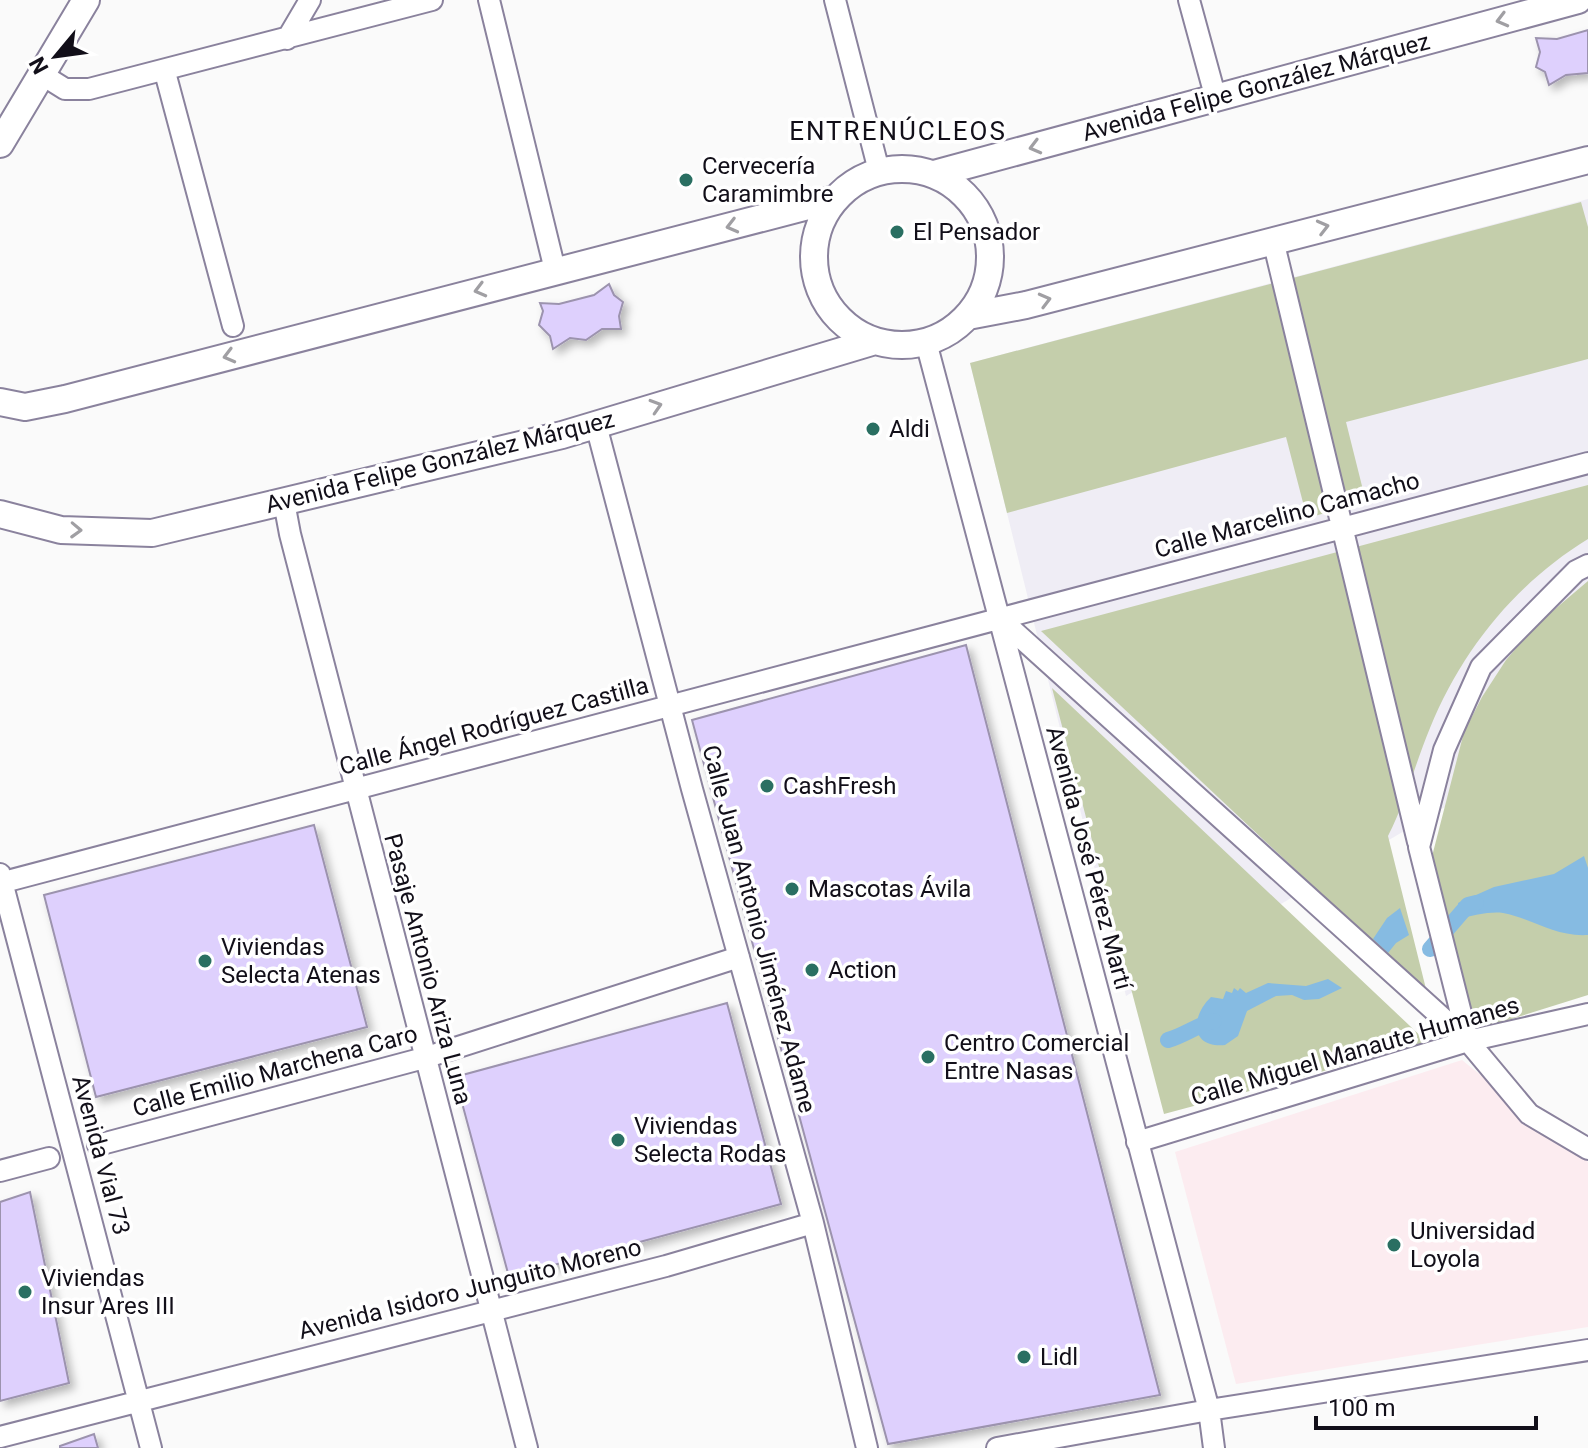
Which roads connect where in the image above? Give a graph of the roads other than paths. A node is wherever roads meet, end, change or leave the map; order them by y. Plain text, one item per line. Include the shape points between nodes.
1 (86, 0) edge
2 (310, 0) edge
3 (432, 0) edge
4 (489, 0) edge
5 (835, 0) edge
6 (1189, 0) edge
7 (1563, 2) edge
8 (287, 39) junction
9 (41, 74) junction
10 (166, 76) dead end
11 (1216, 99) junction
12 (0, 144) edge
13 (1588, 160) edge
14 (879, 171) junction
15 (934, 174) junction
16 (835, 199) junction
17 (1273, 240) junction
18 (555, 270) junction
19 (968, 316) junction
20 (233, 326) dead end
21 (875, 341) junction
22 (926, 342) junction
23 (0, 402) edge
24 (596, 425) junction
25 (1588, 463) edge
26 (284, 502) junction
27 (0, 514) edge
28 (1341, 528) junction
29 (1588, 565) edge
30 (999, 618) junction
31 (672, 707) junction
32 (355, 790) junction
33 (1419, 847) junction
34 (1, 880) edge
35 (739, 957) junction
36 (1588, 1014) edge
37 (1468, 1041) junction
38 (424, 1058) junction
39 (1137, 1142) junction
40 (98, 1145) dead end
41 (1588, 1149) edge
42 (49, 1158) dead end
43 (0, 1171) edge
44 (813, 1223) junction
45 (490, 1309) junction
46 (1588, 1350) edge
47 (139, 1401) junction
48 (1209, 1410) junction
49 (0, 1437) edge
50 (1216, 1443) edge
51 (151, 1448) edge
52 (527, 1448) edge
53 (867, 1448) edge
54 (997, 1448) edge

1 - 9 main road
2 - 8 street
3 - 8 street
4 - 18 street
5 - 14 street
6 - 11 street
7 -> 11 main road, Avenida Felipe González Márquez
8 - 9 street via 89,89 65,89
9 - 12 main road
10 - 20 street
11 -> 15 main road, Avenida Felipe González Márquez
17 -> 13 main road
14 - 15 main road
14 - 16 main road via 851,184
15 - 19 main road via 959,188 977,210 988,236 989,277
16 -> 18 main road
16 - 21 main road via 820,224 814,252 817,281 839,318
19 -> 17 main road
17 - 28 street
18 -> 23 main road via 65,399 25,407
19 - 22 main road
21 - 22 main road
24 -> 21 main road, Avenida Felipe González Márquez
22 - 30 street, Avenida José Pérez Martí
24 - 26 main road, Avenida Felipe González Márquez
24 - 31 street, Calle Juan Antonio Jiménez Adame
25 - 28 street, Calle Marcelino Camacho
27 -> 26 main road, Avenida Felipe González Márquez via 61,530 152,533
26 - 32 street, Pasaje Antonio Ariza Luna
28 - 30 street, Calle Marcelino Camacho
28 - 33 street
29 - 33 street via 1481,667 1444,750
30 - 31 street, Calle Ángel Rodríguez Castilla
30 - 37 street
30 - 39 street, Avenida José Pérez Martí
31 - 32 street, Calle Ángel Rodríguez Castilla
31 - 35 street, Calle Juan Antonio Jiménez Adame
32 - 34 street, Calle Ángel Rodríguez Castilla
32 - 38 street, Pasaje Antonio Ariza Luna
33 - 37 street
34 - 47 street, Avenida Vial 73
35 - 38 street, Calle Emilio Marchena Caro
35 - 44 street, Calle Juan Antonio Jiménez Adame
36 - 37 street, Calle Miguel Manaute Humanes
37 - 39 street, Calle Miguel Manaute Humanes
37 - 41 street via 1529,1114
38 - 40 street, Calle Emilio Marchena Caro
38 - 45 street, Pasaje Antonio Ariza Luna
39 - 48 street, Avenida José Pérez Martí
42 - 43 street
44 - 45 street, Avenida Isidoro Junguito Moreno
44 - 53 street, Calle Juan Antonio Jiménez Adame
45 - 47 street, Avenida Isidoro Junguito Moreno
45 - 52 street, Pasaje Antonio Ariza Luna
46 - 48 street
47 - 49 street, Avenida Isidoro Junguito Moreno
47 - 51 street, Avenida Vial 73
48 - 50 street, Avenida José Pérez Martí
48 - 54 street

